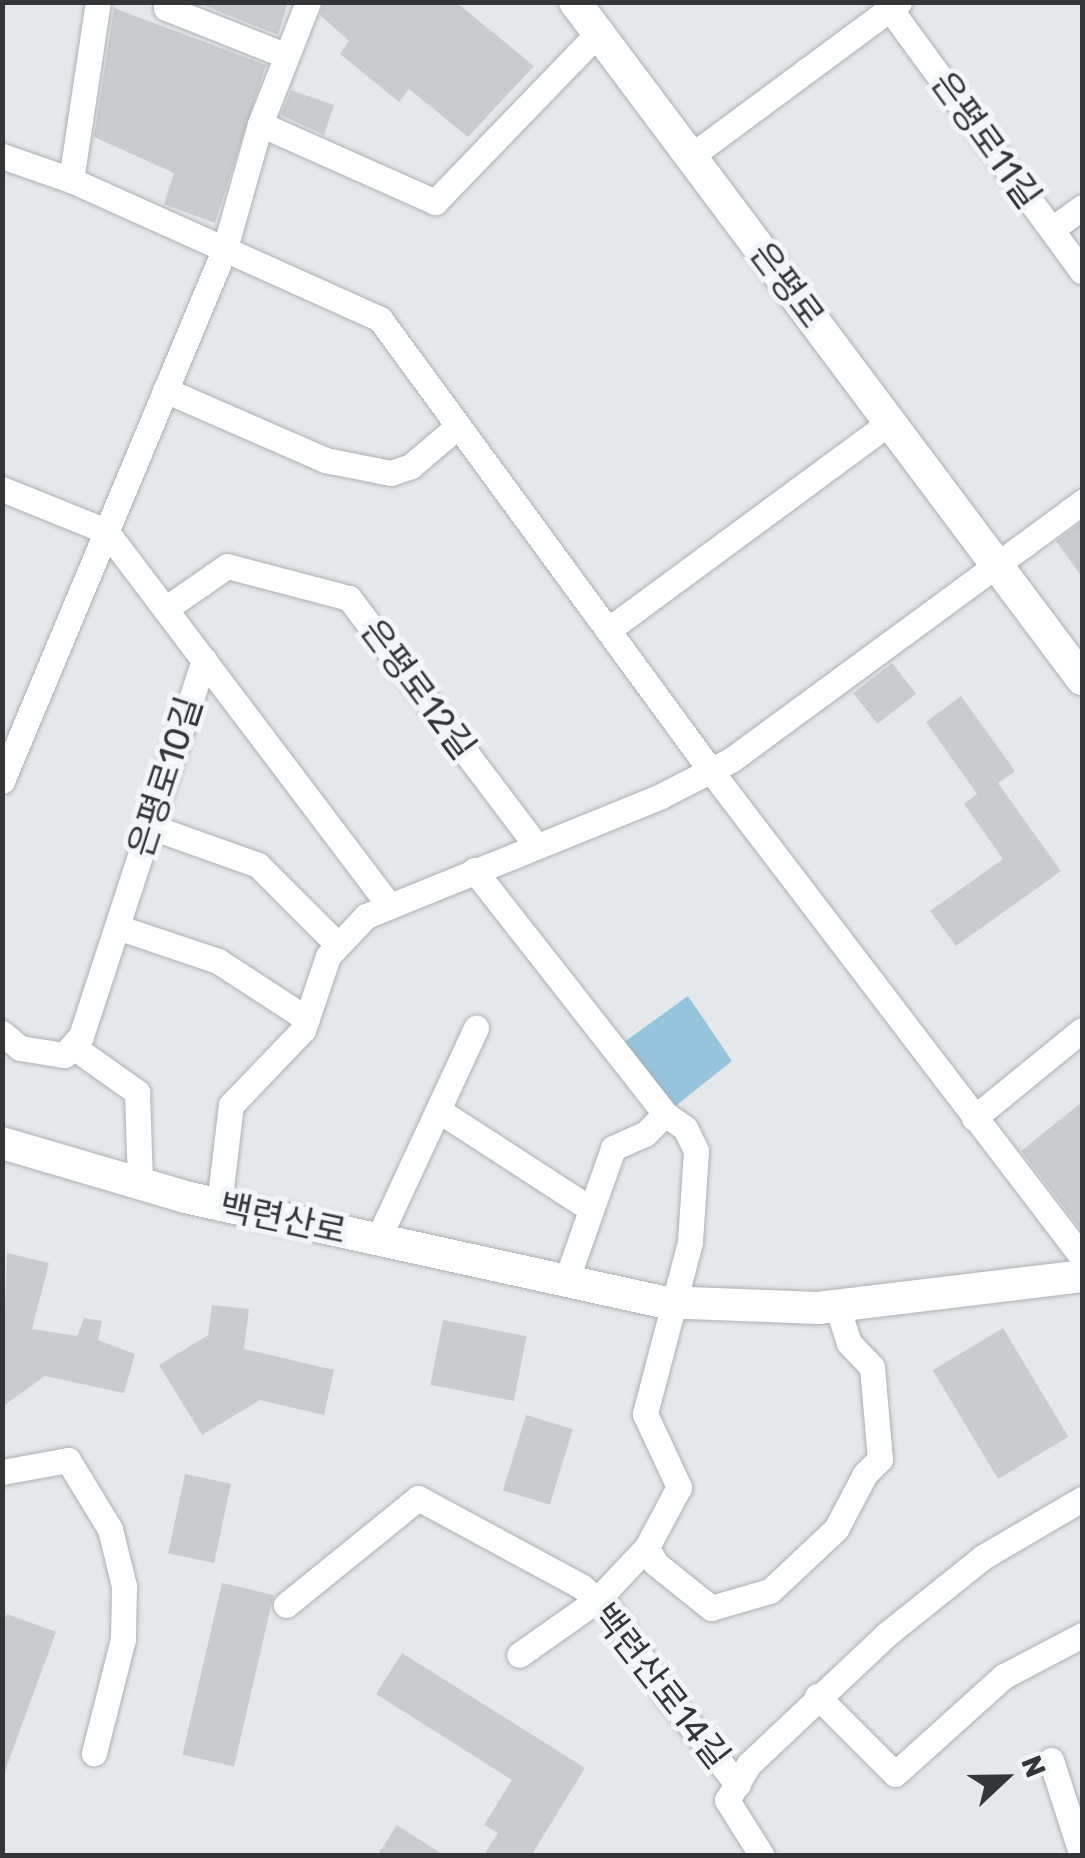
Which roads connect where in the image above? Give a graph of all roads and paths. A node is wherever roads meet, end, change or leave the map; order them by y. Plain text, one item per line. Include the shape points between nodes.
1 (98, 2) edge
2 (168, 2) edge
3 (308, 2) edge
4 (554, 2) edge
5 (576, 2) edge
6 (894, 6) edge
7 (598, 33) junction
8 (285, 56) junction
9 (260, 124) junction
10 (2, 156) edge
11 (691, 156) junction
12 (71, 180) junction
13 (1082, 207) edge
14 (1052, 230) junction
15 (225, 248) junction
16 (1082, 271) edge
17 (165, 390) junction
18 (890, 422) junction
19 (458, 426) junction
20 (2, 488) edge
21 (1082, 502) edge
22 (106, 531) junction
23 (998, 566) junction
24 (165, 609) junction
25 (608, 630) junction
26 (204, 660) junction
27 (1082, 679) edge
28 (710, 771) junction
29 (2, 781) edge
30 (150, 826) junction
31 (536, 845) junction
32 (474, 870) junction
33 (389, 905) junction
34 (116, 927) junction
35 (338, 945) junction
36 (306, 1019) junction
37 (476, 1028) dead end
38 (1082, 1030) edge
39 (2, 1033) edge
40 (72, 1046) junction
41 (438, 1110) junction
42 (666, 1114) junction
43 (974, 1118) junction
44 (2, 1143) edge
45 (140, 1184) junction
46 (219, 1205) junction
47 (589, 1208) junction
48 (378, 1239) junction
49 (1082, 1257) edge
50 (1082, 1276) edge
51 (566, 1281) junction
52 (670, 1302) junction
53 (837, 1305) junction
54 (2, 1472) edge
55 (1082, 1499) edge
56 (647, 1548) junction
57 (597, 1600) junction
58 (286, 1605) dead end
59 (1082, 1635) edge
60 (519, 1654) dead end
61 (817, 1696) junction
62 (94, 1754) dead end
63 (1051, 1760) dead end
64 (738, 1785) junction
65 (762, 1856) edge
66 (1082, 1856) edge

1 - 12 street
2 - 8 street via 166,8
3 - 8 street
4 - 7 main road
5 - 7 main road, 은평로
6 - 11 street, 은평로11길
6 - 14 street, 은평로11길
7 - 9 street via 435,202
7 - 11 main road, 은평로
8 - 9 street
9 - 15 street
10 - 12 street
11 - 18 main road, 은평로
12 - 15 street
13 - 14 street
14 - 16 street, 은평로11길
15 - 17 street
15 - 19 street via 380,319
17 - 19 street via 325,460 391,474 412,466
17 - 22 street
18 - 23 main road, 은평로
18 - 25 street
19 - 25 street
20 - 22 street
21 - 23 street
22 - 24 street, 은평로10길
22 - 29 street
23 - 27 main road, 은평로
23 - 28 street
24 - 26 street, 은평로10길
24 - 31 street, 은평로12길 via 226,566 349,598
25 - 28 street
26 - 30 street, 은평로10길
26 - 33 street
28 - 31 street
28 - 43 street
30 - 34 street, 은평로10길
30 - 35 street via 258,865
31 - 32 street
32 - 33 street
32 - 42 street
33 - 35 street via 366,916
34 - 36 street via 218,961
34 - 40 street, 은평로10길 via 82,1036
35 - 36 street
36 - 46 street via 262,1078 231,1106
37 - 41 street
38 - 43 street
39 - 40 street via 20,1048 64,1055
40 - 45 street via 136,1092
41 - 47 street
41 - 48 street
42 - 47 street via 646,1134 614,1148
42 - 52 street via 685,1128 696,1152 692,1223
43 - 49 street
44 - 45 main road, 백련산로
45 - 46 main road, 백련산로
46 - 48 main road, 백련산로
47 - 51 street
48 - 51 main road, 백련산로
50 - 53 main road, 백련산로
51 - 52 main road, 백련산로
52 - 53 main road, 백련산로
52 - 56 street via 645,1414 679,1487
53 - 56 street via 849,1343 872,1367 880,1459 836,1530 770,1591 711,1608 655,1563
54 - 62 street via 68,1460 110,1529 124,1586 122,1639
55 - 61 street, 백련산로14길 via 983,1557
56 - 57 street
57 - 58 street, 백련산로14길 via 418,1498
57 - 60 street
57 - 64 street, 백련산로14길
59 - 61 street via 1004,1676 895,1774
61 - 64 street, 백련산로14길
63 - 66 street
64 - 65 street, 백련산로14길 via 727,1800

